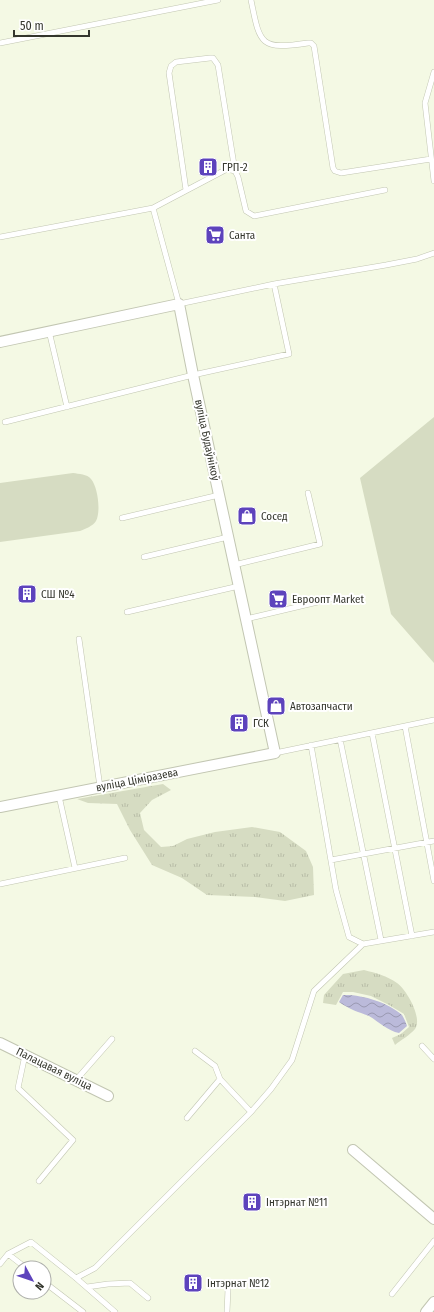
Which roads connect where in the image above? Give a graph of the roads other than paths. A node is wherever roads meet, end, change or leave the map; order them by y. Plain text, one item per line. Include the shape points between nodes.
1 (218, 0) edge
2 (251, 0) edge
3 (0, 43) edge
4 (434, 72) edge
5 (431, 159) junction
6 (235, 171) junction
7 (434, 181) edge
8 (186, 190) junction
9 (386, 190) dead end
10 (153, 208) junction
11 (0, 237) edge
12 (434, 253) edge
13 (274, 284) junction
14 (178, 304) junction
15 (49, 331) junction
16 (0, 342) edge
17 (192, 375) junction
18 (67, 407) junction
19 (5, 422) dead end
20 (308, 493) dead end
21 (219, 495) junction
22 (122, 518) dead end
23 (228, 537) junction
24 (144, 557) dead end
25 (234, 565) junction
26 (239, 586) junction
27 (339, 597) dead end
28 (126, 612) dead end
29 (246, 619) junction
30 (79, 639) dead end
31 (434, 720) edge
32 (404, 726) junction
33 (372, 733) junction
34 (340, 739) junction
35 (311, 745) junction
36 (275, 753) junction
37 (100, 787) junction
38 (59, 796) junction
39 (0, 807) edge
40 (434, 841) edge
41 (427, 842) junction
42 (395, 848) junction
43 (363, 854) junction
44 (125, 858) dead end
45 (331, 860) junction
46 (75, 868) junction
47 (434, 881) edge
48 (0, 884) edge
49 (434, 932) edge
50 (412, 936) junction
51 (381, 940) junction
52 (362, 944) junction
53 (112, 1039) dead end
54 (0, 1043) edge
55 (422, 1046) dead end
56 (195, 1051) dead end
57 (25, 1055) junction
58 (434, 1059) edge
59 (220, 1079) junction
60 (76, 1080) junction
61 (108, 1096) dead end
62 (251, 1112) junction
63 (187, 1118) dead end
64 (353, 1150) dead end
65 (39, 1181) dead end
66 (434, 1219) edge
67 (434, 1241) edge
68 (8, 1254) junction
69 (16, 1260) edge
70 (0, 1264) edge
71 (76, 1278) junction
72 (87, 1287) junction
73 (52, 1288) edge
74 (228, 1288) dead end
75 (392, 1294) dead end
76 (148, 1298) dead end
77 (434, 1302) edge
78 (83, 1312) edge
79 (115, 1312) edge
80 (227, 1312) edge
81 (426, 1312) edge

1 - 3 lane
2 - 5 lane via 261,38 274,46 308,43 314,46 335,171 341,173
4 - 5 lane via 425,103
5 - 7 lane
6 - 8 lane via 227,169
6 - 8 lane via 218,65 213,58 176,62 171,66 169,73
6 - 9 lane via 246,211 254,216
8 - 10 lane
10 - 11 lane
10 - 14 lane
12 - 13 lane via 417,259
13 - 14 lane
13 - 17 lane via 289,354
14 - 15 street
14 - 17 street, вуліца Будаўнікоў
15 - 16 street
15 - 18 lane
17 - 18 lane
17 - 21 street, вуліца Будаўнікоў
18 - 19 lane
20 - 25 lane via 320,544
21 - 22 lane
21 - 23 street, вуліца Будаўнікоў
23 - 24 lane
23 - 25 street, вуліца Будаўнікоў
25 - 26 street, вуліца Будаўнікоў
26 - 28 lane
26 - 29 street, вуліца Будаўнікоў
27 - 29 lane
29 - 36 street, вуліца Будаўнікоў
30 - 37 lane
31 - 32 lane
32 - 33 lane
32 - 41 lane
33 - 34 lane
33 - 42 lane
34 - 35 lane
34 - 43 lane
35 - 36 lane
35 - 45 lane
36 - 37 street, вуліца Ціміразева
37 - 38 street, вуліца Ціміразева
38 - 39 street, вуліца Ціміразева
38 - 46 lane
40 - 41 lane
41 - 42 lane
41 - 47 lane
42 - 43 lane
42 - 50 lane
43 - 45 lane
43 - 51 lane
44 - 46 lane
45 - 52 lane via 349,937
46 - 48 lane
49 - 50 lane
50 - 51 lane
51 - 52 lane
52 - 62 lane via 314,991 292,1060
53 - 60 lane
54 - 57 street, Палацавая вуліца
55 - 58 lane
56 - 59 lane via 215,1066
57 - 60 street, Палацавая вуліца
57 - 65 lane via 18,1088 73,1140
59 - 62 lane
59 - 63 lane
60 - 61 street, Палацавая вуліца
62 - 71 lane via 95,1268
64 - 66 street
67 - 75 lane
68 - 69 lane
68 - 70 lane
68 - 71 lane via 31,1242
71 - 72 lane
72 - 76 lane via 130,1283
72 - 79 lane
73 - 78 lane
74 - 80 lane
77 - 81 street

